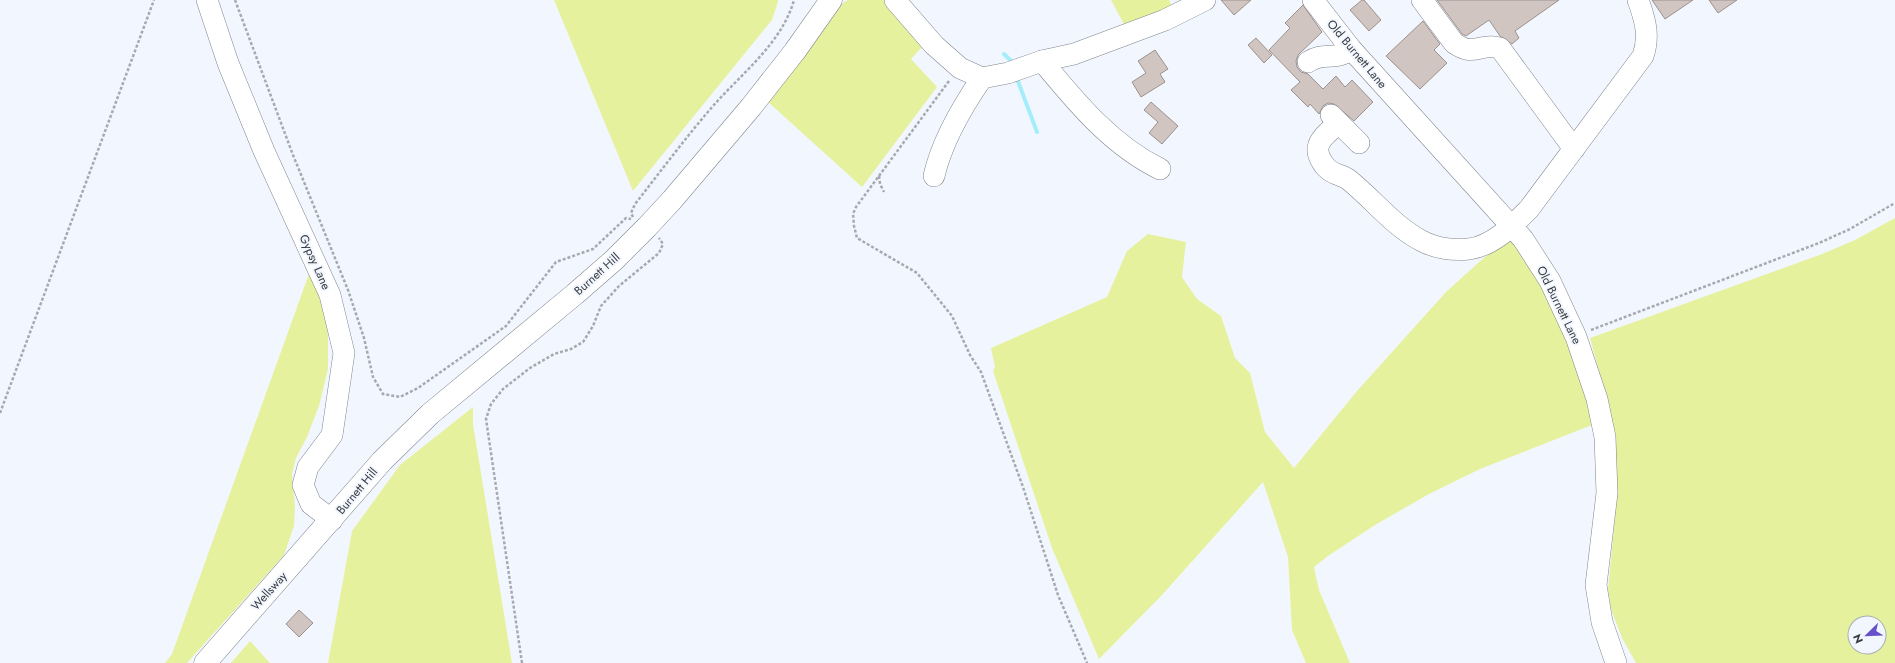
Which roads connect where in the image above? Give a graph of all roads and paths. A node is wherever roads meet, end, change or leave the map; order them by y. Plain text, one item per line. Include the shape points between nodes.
1 (154, 0) edge
2 (207, 0) edge
3 (235, 0) edge
4 (794, 0) edge
5 (831, 0) edge
6 (895, 0) edge
7 (1205, 0) edge
8 (1313, 0) edge
9 (1422, 0) edge
10 (1638, 0) edge
11 (1351, 49) junction
12 (1042, 61) junction
13 (1308, 62) dead end
14 (960, 68) junction
15 (982, 78) junction
16 (1359, 143) dead end
17 (1574, 149) junction
18 (1160, 169) dead end
19 (879, 175) junction
20 (934, 176) dead end
21 (884, 192) dead end
22 (1895, 203) edge
23 (640, 224) junction
24 (1512, 226) junction
25 (1576, 337) junction
26 (0, 413) edge
27 (332, 520) junction
28 (205, 663) edge
29 (522, 663) edge
30 (1087, 663) edge
31 (1616, 663) edge

1 - 26 path
2 - 27 street, Gypsy Lane via 228,63 249,114 330,295 344,353 332,435 308,467 303,485 311,504
3 - 23 path via 293,155 348,290 364,338 373,377 383,394 400,397 418,388 506,326 556,262 593,249 626,218
4 - 23 path via 790,16 776,38 712,107 635,204 631,213
5 - 23 main road, Burnett Hill via 751,107 672,200
6 - 14 street via 934,44
7 - 12 street via 1165,20 1074,54
8 - 11 street, Old Burnett Lane
9 - 17 street via 1454,43 1461,48 1468,51 1484,46 1500,48
10 - 17 street via 1647,31 1647,44 1643,56
11 - 13 street via 1337,56 1320,56
11 - 24 street, Old Burnett Lane
12 - 15 street
12 - 18 street via 1081,109 1142,160
14 - 15 street
14 - 19 path
15 - 20 street via 939,154
16 - 24 street via 1335,119 1317,149 1322,162 1329,170 1348,179 1396,224 1422,241 1447,249 1469,249 1480,246
17 - 24 street via 1529,209
19 - 21 path
19 - 30 path via 853,214 857,238 917,273 952,316 981,372 1023,487 1058,595
22 - 25 path via 1850,229 1819,243
23 - 27 main road, Burnett Hill via 614,260 430,414 382,461
23 - 29 path via 657,234 663,244 659,253 618,286 601,306 583,342 554,354 508,385 491,404 486,419
24 - 25 street, Old Burnett Lane via 1550,281
25 - 31 street, Old Burnett Lane via 1597,400 1605,436 1607,493 1596,585 1602,622
27 - 28 main road, Wellsway

